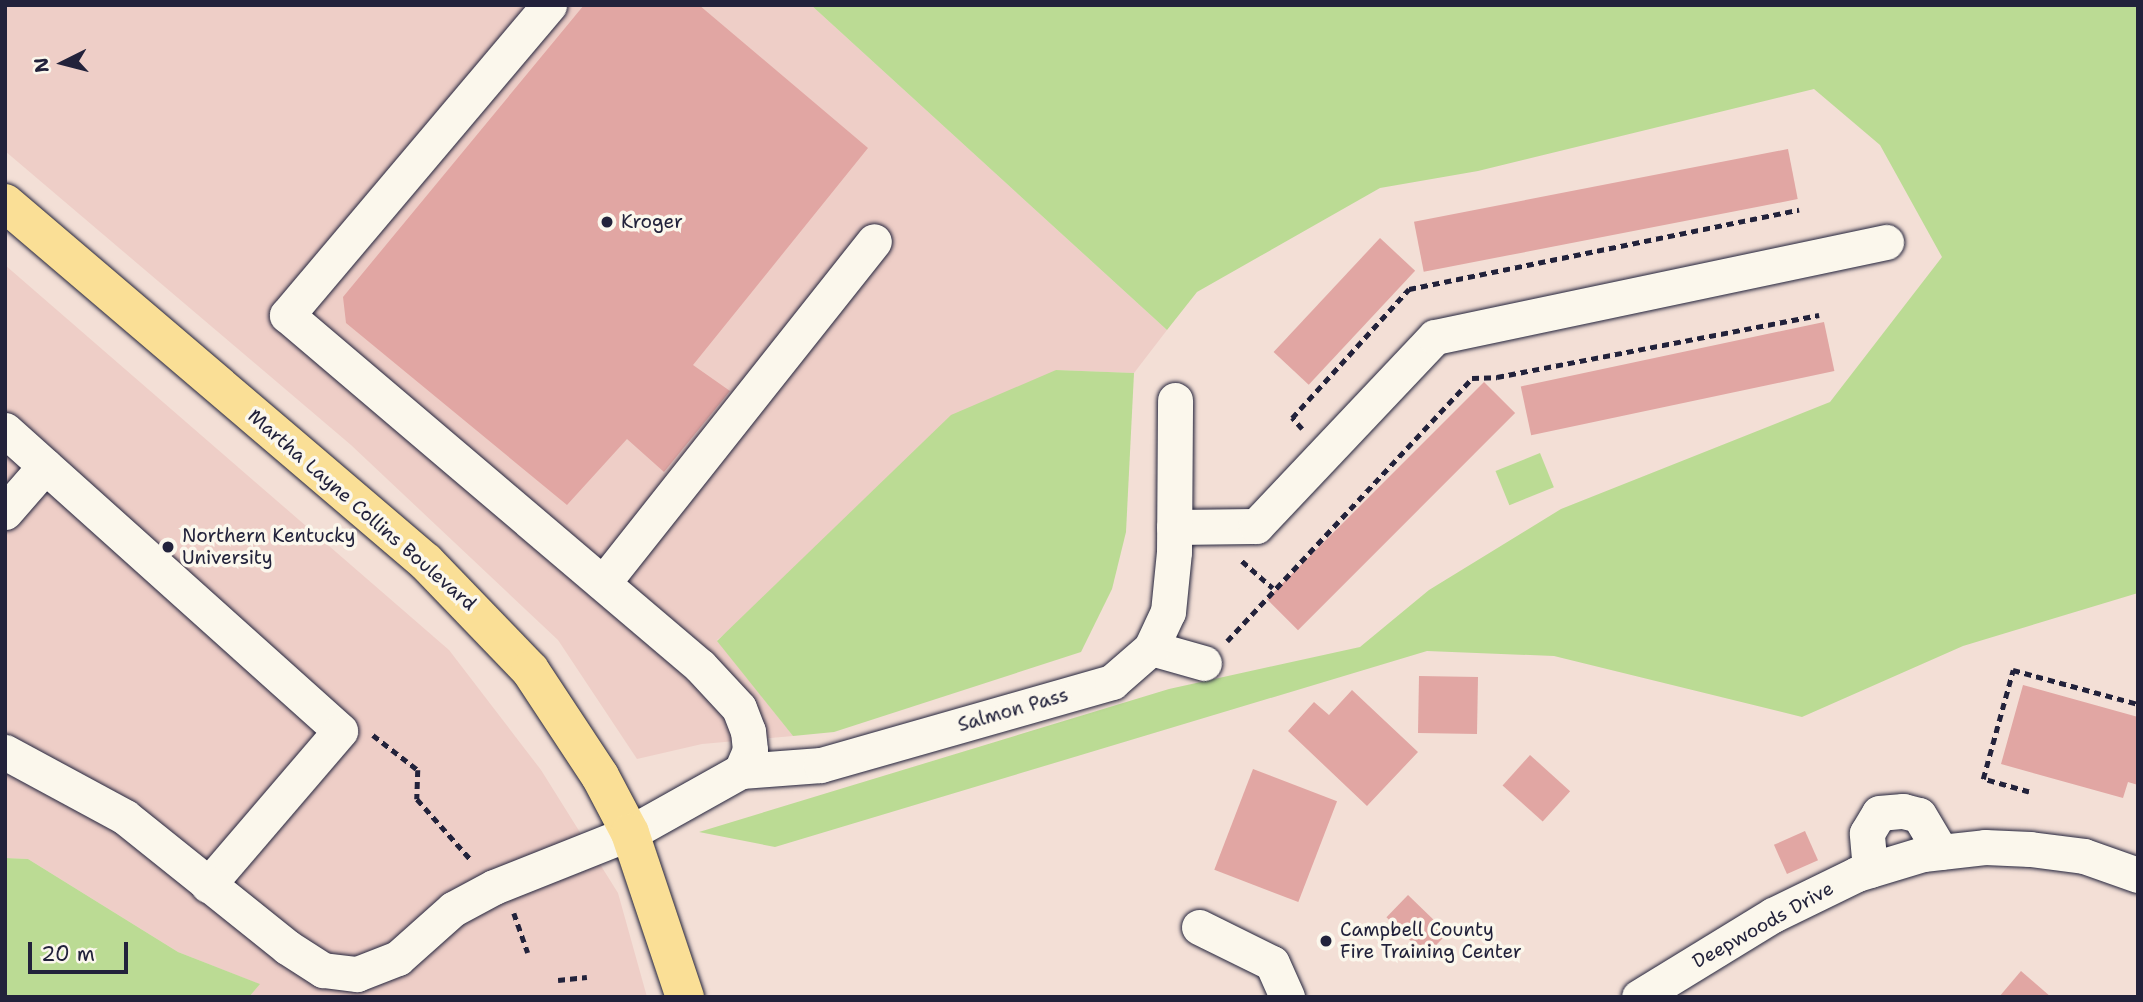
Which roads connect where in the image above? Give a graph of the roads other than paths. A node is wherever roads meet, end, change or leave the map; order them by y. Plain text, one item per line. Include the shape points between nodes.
1 (549, 5) edge
2 (5, 203) edge
3 (874, 241) dead end
4 (1886, 242) dead end
5 (1175, 400) dead end
6 (5, 430) edge
7 (45, 466) junction
8 (5, 512) edge
9 (1174, 527) junction
10 (603, 583) junction
11 (1152, 649) junction
12 (1204, 663) road end
13 (5, 752) edge
14 (741, 771) junction
15 (630, 833) junction
16 (1941, 852) junction
17 (1870, 870) junction
18 (2138, 875) edge
19 (208, 885) junction
20 (1199, 927) dead end
21 (685, 997) edge
22 (1287, 997) edge
23 (1639, 997) edge

1 - 10 street via 287,315
2 - 15 main road, Martha Layne Collins Boulevard via 426,562 475,610 537,680 600,776
3 - 10 street
4 - 9 street via 1435,337 1256,526
5 - 9 street, Salmon Pass
6 - 7 street
7 - 8 street
7 - 19 street via 340,731
9 - 11 street, Salmon Pass via 1168,612
10 - 14 street via 700,666 739,708 750,750
11 - 12 street
11 - 14 street, Salmon Pass via 1112,682 821,765
13 - 19 street, Salmon Pass via 125,817
14 - 15 street, Salmon Pass
15 - 19 street, Salmon Pass via 494,887 453,909 398,958 357,974 323,970
15 - 21 main road, Martha Layne Collins Boulevard
16 - 17 street, Deepwoods Drive
16 - 17 street via 1919,815 1879,813 1867,833
16 - 18 street, Deepwoods Drive via 1985,846 2030,849 2084,856
17 - 23 street, Deepwoods Drive via 1773,915
20 - 22 street via 1272,963

